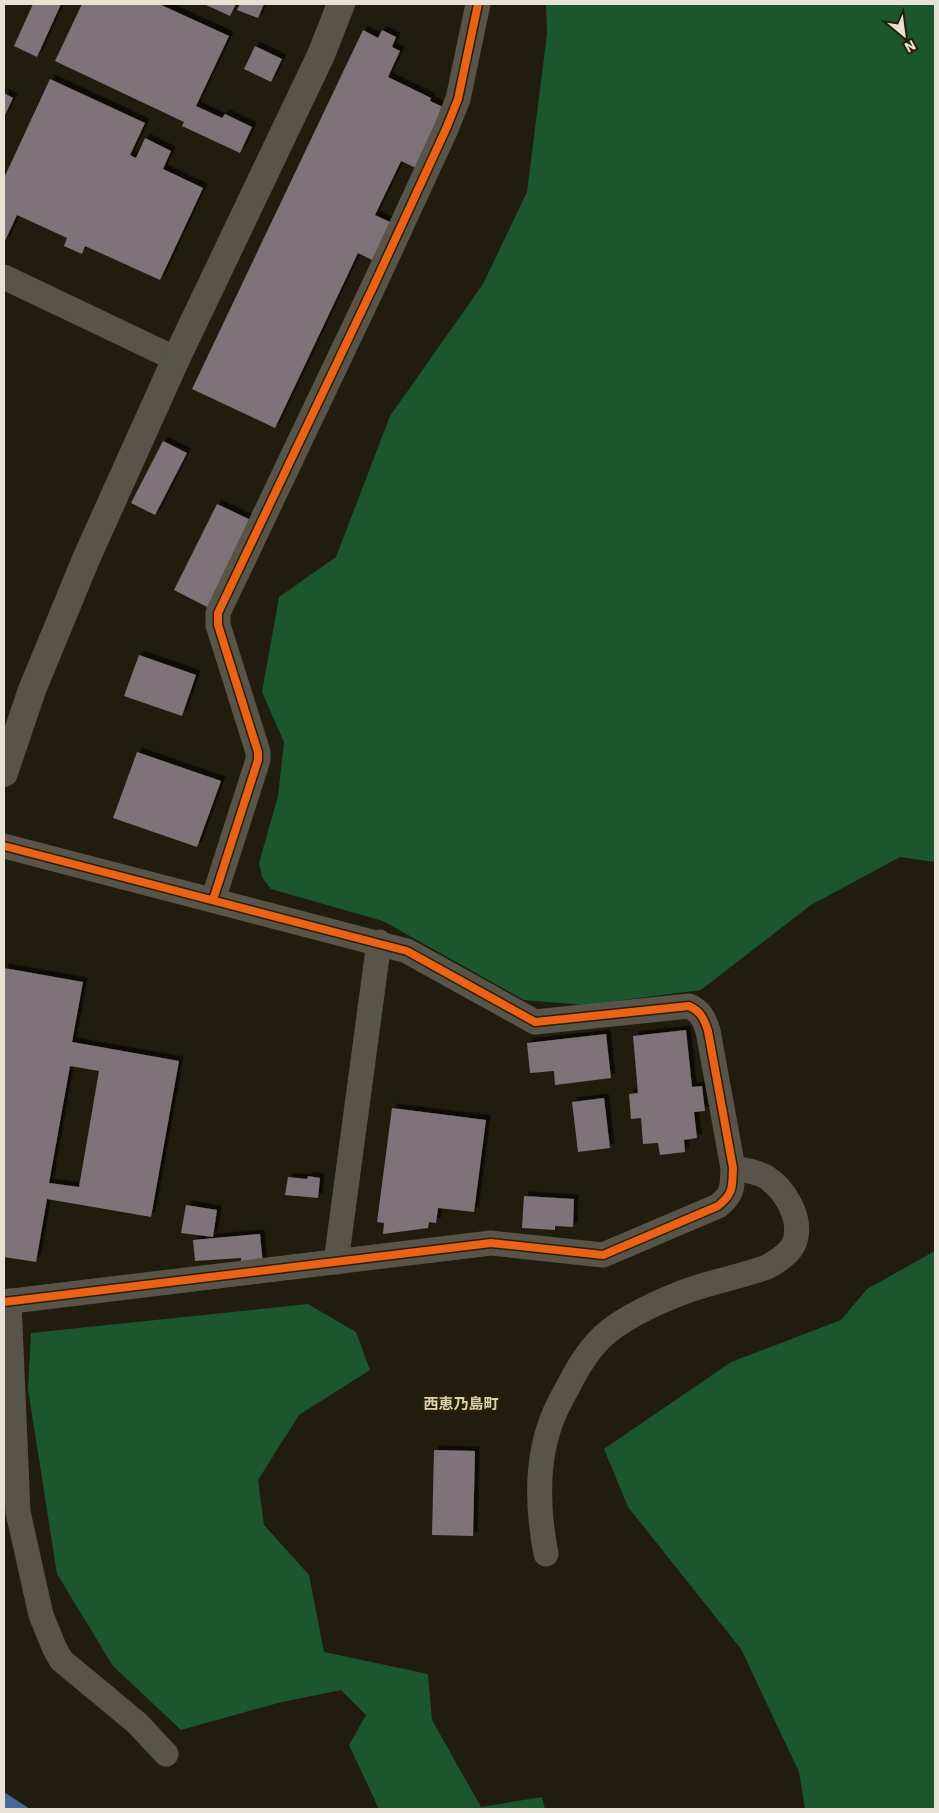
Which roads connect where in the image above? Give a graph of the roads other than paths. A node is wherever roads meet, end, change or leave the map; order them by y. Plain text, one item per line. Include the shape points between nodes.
1 (340, 4) edge
2 (478, 4) edge
3 (4, 277) edge
4 (176, 359) junction
5 (4, 773) edge
6 (4, 846) edge
7 (213, 900) junction
8 (379, 942) junction
9 (733, 1168) junction
10 (336, 1262) junction
11 (6, 1302) edge
12 (546, 1554) dead end
13 (166, 1754) dead end

1 - 4 street via 321,55
2 - 7 street via 458,100 446,129 218,612 218,625 258,760
3 - 4 street
4 - 5 street via 86,559 32,690
6 - 7 street
7 - 8 street
8 - 9 street via 407,951 535,1022 689,1006 698,1010 708,1031
8 - 10 street
9 - 10 street via 732,1190 718,1206 603,1255 492,1244
9 - 12 street via 766,1177 779,1189 794,1215 795,1242 780,1260 767,1267 676,1295 632,1316 609,1331 586,1355 554,1413 546,1440 539,1503
10 - 11 street
11 - 13 street via 18,1512 41,1615 61,1660 138,1723

